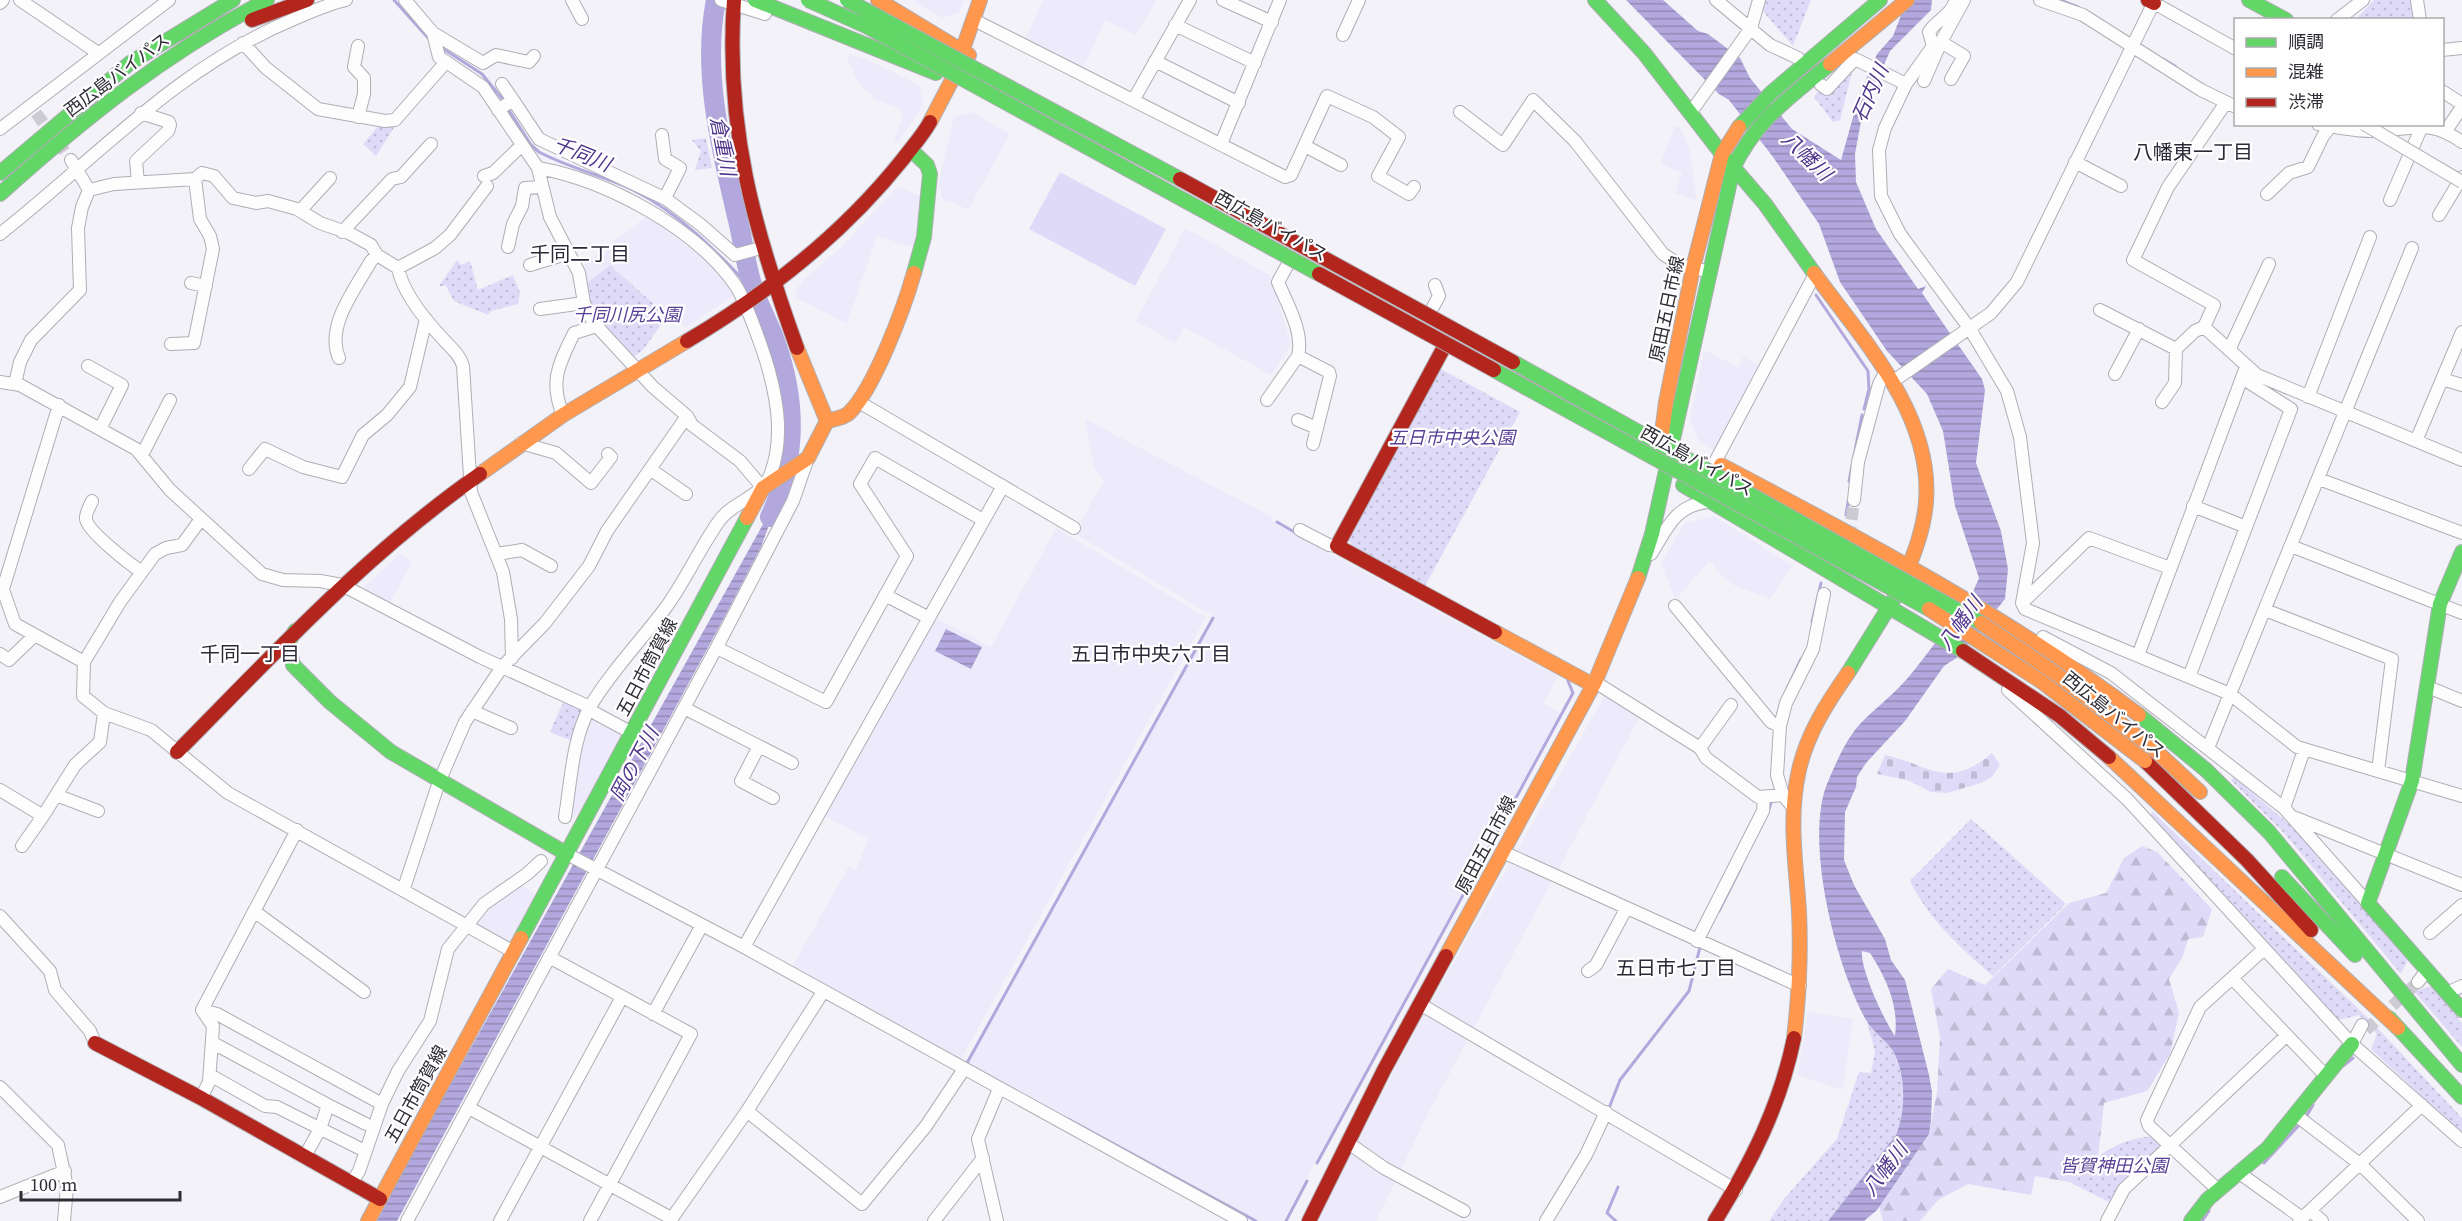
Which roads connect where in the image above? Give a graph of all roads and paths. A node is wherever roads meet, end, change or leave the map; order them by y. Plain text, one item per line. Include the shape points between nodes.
1 (20, 0) edge
2 (169, 0) edge
3 (226, 0) edge
4 (233, 0) edge
5 (267, 0) edge
6 (307, 0) edge
7 (346, 0) edge
8 (405, 0) edge
9 (572, 0) edge
10 (755, 0) edge
11 (808, 0) edge
12 (847, 0) edge
13 (878, 0) edge
14 (980, 0) edge
15 (1190, 0) edge
16 (1223, 0) edge
17 (1280, 0) edge
18 (1359, 0) edge
19 (1594, 0) edge
20 (1716, 0) edge
21 (1759, 0) edge
22 (1880, 0) edge
23 (1907, 0) edge
24 (1956, 0) edge
25 (1964, 0) edge
26 (2040, 0) edge
27 (2249, 0) edge
28 (2362, 0) edge
29 (2416, 0) edge
30 (730, 1) edge
31 (2152, 1) edge
32 (203, 16) junction
33 (2282, 18) edge
34 (2340, 18) edge
35 (2420, 18) edge
36 (582, 19) dead end
37 (974, 21) junction
38 (1272, 22) junction
39 (819, 24) junction
40 (1175, 25) junction
41 (1747, 33) junction
42 (433, 35) junction
43 (1343, 35) dead end
44 (2132, 42) junction
45 (243, 43) junction
46 (1937, 44) junction
47 (358, 46) dead end
48 (2234, 48) edge
49 (2462, 48) edge
50 (2444, 50) edge
51 (962, 51) junction
52 (98, 53) junction
53 (534, 56) dead end
54 (1798, 58) dead end
55 (446, 62) junction
56 (1155, 62) junction
57 (1255, 63) junction
58 (147, 72) junction
59 (1951, 79) dead end
60 (952, 80) junction
61 (1924, 81) dead end
62 (1902, 82) junction
63 (502, 84) dead end
64 (1821, 85) dead end
65 (2444, 92) edge
66 (1134, 99) junction
67 (1239, 103) junction
68 (506, 105) junction
69 (2462, 105) edge
70 (2230, 106) edge
71 (1693, 109) junction
72 (1460, 112) dead end
73 (141, 113) junction
74 (358, 117) junction
75 (2331, 126) joint
76 (2367, 126) edge
77 (2422, 126) junction
78 (0, 129) edge
79 (2448, 129) junction
80 (662, 135) dead end
81 (2462, 142) edge
82 (431, 144) dead end
83 (1221, 144) junction
84 (521, 146) junction
85 (1305, 146) junction
86 (910, 150) junction
87 (1722, 154) junction
88 (71, 160) tunnel mouth
89 (2075, 162) junction
90 (1341, 165) dead end
91 (538, 168) junction
92 (1733, 168) junction
93 (77, 172) junction
94 (0, 173) edge
95 (2462, 177) edge
96 (330, 178) dead end
97 (195, 179) junction
98 (138, 182) junction
99 (2462, 182) edge
100 (2121, 186) dead end
101 (541, 187) junction
102 (1414, 187) dead end
103 (89, 190) junction
104 (0, 194) edge
105 (2267, 194) dead end
106 (665, 198) junction
107 (2390, 200) dead end
108 (300, 211) junction
109 (2439, 215) dead end
110 (342, 232) junction
111 (0, 234) edge
112 (2370, 237) dead end
113 (508, 247) dead end
114 (2412, 248) dead end
115 (758, 249) junction
116 (569, 253) junction
117 (377, 255) junction
118 (1288, 264) junction
119 (2269, 264) dead end
120 (530, 265) dead end
121 (398, 268) junction
122 (1694, 268) junction
123 (1711, 272) junction
124 (1815, 274) junction
125 (191, 283) dead end
126 (1435, 285) dead end
127 (206, 286) junction
128 (770, 287) junction
129 (584, 303) junction
130 (746, 305) junction
131 (1433, 307) junction
132 (540, 309) dead end
133 (2100, 310) dead end
134 (426, 319) junction
135 (597, 326) junction
136 (2204, 327) junction
137 (2139, 329) junction
138 (1967, 331) junction
139 (2462, 332) edge
140 (171, 344) dead end
141 (1443, 349) junction
142 (2176, 349) junction
143 (2229, 350) junction
144 (1298, 356) junction
145 (339, 358) dead end
146 (88, 366) dead end
147 (638, 371) junction
148 (2244, 373) junction
149 (2115, 374) dead end
150 (1892, 377) junction
151 (2442, 379) junction
152 (0, 382) edge
153 (15, 384) junction
154 (2462, 385) edge
155 (2308, 397) junction
156 (170, 400) dead end
157 (1267, 400) dead end
158 (859, 402) junction
159 (2162, 402) dead end
160 (59, 405) junction
161 (2346, 412) junction
162 (563, 415) junction
163 (687, 416) junction
164 (1298, 420) dead end
165 (827, 421) junction
166 (1317, 428) junction
167 (100, 429) junction
168 (1662, 434) junction
169 (1674, 441) junction
170 (2416, 441) junction
171 (521, 443) junction
172 (1313, 444) dead end
173 (608, 454) dead end
174 (142, 455) junction
175 (805, 460) junction
176 (2462, 460) edge
177 (1715, 462) junction
178 (249, 469) dead end
179 (650, 470) junction
180 (1665, 474) junction
181 (2319, 478) junction
182 (470, 479) junction
183 (768, 485) junction
184 (1003, 486) junction
185 (686, 494) dead end
186 (1854, 500) tunnel mouth
187 (92, 501) dead end
188 (1711, 502) junction
189 (2193, 506) junction
190 (201, 519) junction
191 (983, 520) junction
192 (2246, 527) junction
193 (1074, 528) dead end
194 (1300, 530) dead end
195 (2462, 533) edge
196 (1337, 546) junction
197 (2292, 546) junction
198 (2462, 552) edge
199 (497, 554) junction
200 (1645, 563) junction
201 (550, 566) dead end
202 (1914, 567) junction
203 (2170, 568) junction
204 (142, 572) junction
205 (342, 585) junction
206 (1, 586) edge
207 (1824, 594) dead end
208 (885, 595) junction
209 (2022, 603) junction
210 (2440, 604) junction
211 (1675, 606) dead end
212 (2265, 609) junction
213 (1892, 610) junction
214 (2462, 613) edge
215 (929, 618) junction
216 (2009, 623) junction
217 (295, 630) junction
218 (35, 635) junction
219 (717, 648) junction
220 (2139, 650) dead end
221 (0, 654) edge
222 (512, 658) junction
223 (84, 662) junction
224 (1983, 663) junction
225 (502, 668) junction
226 (2189, 677) junction
227 (1594, 684) junction
228 (2428, 687) junction
229 (2230, 694) junction
230 (2462, 700) edge
231 (1731, 705) dead end
232 (590, 707) junction
233 (684, 708) junction
234 (472, 711) junction
235 (104, 713) junction
236 (1780, 726) junction
237 (511, 728) dead end
238 (632, 733) junction
239 (759, 746) junction
240 (1700, 748) junction
241 (2208, 748) junction
242 (2304, 750) junction
243 (177, 752) junction
244 (792, 763) dead end
245 (2378, 771) junction
246 (2412, 781) junction
247 (439, 782) junction
248 (0, 790) edge
249 (56, 795) junction
250 (2462, 796) edge
251 (1764, 797) junction
252 (773, 798) dead end
253 (1787, 800) junction
254 (2212, 804) dead end
255 (98, 811) dead end
256 (2288, 812) junction
257 (43, 816) junction
258 (565, 817) dead end
259 (297, 830) junction
260 (2250, 843) dead end
261 (22, 846) dead end
262 (1503, 852) junction
263 (2385, 852) junction
264 (570, 855) junction
265 (541, 861) dead end
266 (595, 867) junction
267 (2462, 885) edge
268 (404, 888) junction
269 (2368, 903) junction
270 (2462, 905) edge
271 (1626, 909) junction
272 (254, 911) junction
273 (0, 916) edge
274 (467, 925) junction
275 (702, 925) junction
276 (2430, 933) dead end
277 (1697, 941) junction
278 (744, 947) junction
279 (2264, 949) junction
280 (514, 952) junction
281 (549, 957) junction
282 (2427, 970) junction
283 (1588, 971) dead end
284 (2232, 978) junction
285 (2416, 980) tunnel mouth
286 (1800, 986) junction
287 (2462, 986) edge
288 (364, 992) dead end
289 (823, 992) junction
290 (2449, 992) junction
291 (622, 997) junction
292 (1420, 1004) junction
293 (202, 1010) junction
294 (2462, 1010) edge
295 (653, 1014) junction
296 (2364, 1027) tunnel mouth
297 (2398, 1028) junction
298 (2286, 1036) junction
299 (95, 1042) joint
300 (213, 1043) junction
301 (2352, 1044) junction
302 (2462, 1065) edge
303 (964, 1070) junction
304 (2462, 1073) edge
305 (2324, 1074) junction
306 (210, 1075) junction
307 (0, 1087) edge
308 (999, 1089) junction
309 (2462, 1097) edge
310 (201, 1098) junction
311 (382, 1104) junction
312 (328, 1105) junction
313 (2422, 1105) junction
314 (469, 1108) junction
315 (747, 1111) junction
316 (1606, 1112) junction
317 (2301, 1119) junction
318 (366, 1124) dead end
319 (320, 1129) junction
320 (2462, 1141) edge
321 (1347, 1142) junction
322 (2170, 1144) junction
323 (541, 1146) junction
324 (358, 1148) dead end
325 (305, 1156) junction
326 (983, 1158) junction
327 (2361, 1165) junction
328 (65, 1171) junction
329 (2243, 1175) junction
330 (352, 1182) junction
331 (610, 1184) junction
332 (1736, 1190) junction
333 (2217, 1190) junction
334 (0, 1197) edge
335 (380, 1199) junction
336 (1464, 1211) dead end
337 (2304, 1217) edge
338 (2193, 1220) edge
339 (63, 1221) edge
340 (368, 1221) edge
341 (407, 1221) edge
342 (500, 1221) edge
343 (590, 1221) edge
344 (671, 1221) edge
345 (934, 1221) edge
346 (997, 1221) edge
347 (1241, 1221) edge
348 (1309, 1221) edge
349 (1546, 1221) edge
350 (1715, 1221) edge
351 (2107, 1221) edge
352 (2322, 1221) edge
353 (2418, 1221) edge

1 - 52 street
2 - 52 street
3 - 32 main road
4 - 32 main road, 西広島バイパス
5 - 58 main road, 西広島バイパス
6 - 58 main road via 252,20 201,49
7 - 45 street
8 - 42 street
9 - 36 street
10 - 39 main road, 西広島バイパス
11 - 297 main road, 西広島バイパス, bridge via 876,32 1933,611 2015,662 2145,761 2247,860
12 - 254 main road, 西広島バイパス, bridge via 1950,603 2087,695 2154,749
13 - 51 main road, 西広島バイパス
14 - 37 main road
15 - 40 street
16 - 38 street
17 - 38 street
18 - 43 street
19 - 71 main road
20 - 41 street
21 - 41 street
22 - 87 main road, 原田五日市線 via 1754,110
23 - 92 main road, 原田五日市線 via 1765,118
24 - 46 street via 1950,13 1929,32
25 - 46 street
26 - 44 street via 2083,15
27 - 33 main road
28 - 34 street
29 - 35 street
30 - 39 street via 787,21
30 - 115 main road via 732,107
31 - 44 street
31 - 48 street
32 - 94 main road, 西広島バイパス via 103,84
37 - 51 main road
37 - 66 street
38 - 57 street
39 - 60 main road, 西広島バイパス
40 - 56 street
40 - 57 street
41 - 54 street
41 - 71 street
42 - 53 street via 483,63 496,55 529,62
42 - 55 street via 439,57
44 - 70 street
44 - 89 street
45 - 73 street via 188,76
45 - 74 street via 266,68 318,109
46 - 59 street via 1964,56
46 - 61 street
46 - 62 street
47 - 74 street via 354,67 364,78 364,94
49 - 50 street
51 - 60 main road
51 - 131 main road, 西広島バイパス
52 - 78 street via 33,108
55 - 68 street
55 - 74 street via 395,120
56 - 66 street
56 - 67 street
57 - 67 street
58 - 104 main road, 西広島バイパス via 107,101
60 - 86 main road via 928,126
60 - 118 main road, 西広島バイパス
62 - 64 street via 1855,59 1827,89
62 - 138 street via 1881,138 1881,196 1900,234
63 - 68 street
65 - 69 street
66 - 83 street
67 - 83 street
68 - 84 street
68 - 106 street via 539,139
69 - 79 street
70 - 136 street via 2168,187 2133,260 2214,305
71 - 87 main road
72 - 122 street via 1503,146 1533,100 1575,141 1664,254 1680,265
73 - 93 street
73 - 98 street via 170,125 136,161
75 - 77 street via 2372,131
75 - 105 street via 2308,167 2289,173
76 - 99 street, bridge
77 - 79 street
77 - 107 street
79 - 81 street
80 - 106 street via 665,159 680,168
82 - 110 street via 401,177 392,178
83 - 85 street via 1285,177 1292,175
84 - 91 street
84 - 121 street via 485,181 450,235
85 - 90 street
85 - 102 street via 1327,96 1372,117 1399,136 1378,176 1409,194
86 - 128 main road via 849,220
86 - 158 main road via 927,165 930,174 922,245 905,303
87 - 92 main road
87 - 122 main road, 原田五日市線
88 - 93 street
89 - 100 street
89 - 138 street via 2018,282 2004,301
91 - 101 street
91 - 130 street via 599,184 678,231 729,277
92 - 123 main road, 原田五日市線
92 - 124 main road via 1765,204
93 - 103 street
93 - 111 street
95 - 109 street
96 - 108 street
97 - 98 street
97 - 108 street via 202,173 214,176 233,198 256,203 268,201
97 - 127 street via 200,219 213,249
98 - 103 street
101 - 113 street via 525,188
101 - 116 street via 550,218
103 - 153 street via 78,228 80,290 31,340
106 - 115 street via 734,254
108 - 110 street
110 - 117 street via 371,245
112 - 155 street
114 - 161 street
115 - 128 main road
116 - 120 street
116 - 129 street via 579,273
117 - 121 street
117 - 145 street via 334,336
118 - 141 main road, 西広島バイパス
118 - 144 street via 1278,282 1296,328
119 - 143 street
121 - 134 street via 402,282
122 - 123 street
122 - 168 main road, 原田五日市線
123 - 169 main road, 原田五日市線
124 - 150 main road
124 - 177 street
125 - 127 street
126 - 131 street via 1439,296
127 - 140 street via 194,343
128 - 130 main road
128 - 165 main road
129 - 132 street
129 - 135 street
130 - 147 main road
130 - 183 street via 765,357 778,410 778,444
131 - 168 main road, 西広島バイパス
133 - 137 street
134 - 178 street via 410,387 387,415 363,435 342,477 303,467 265,449
134 - 182 street via 456,352 463,366
135 - 147 street
135 - 162 street via 574,333 557,370 555,396
136 - 142 street
136 - 143 street
137 - 142 street
137 - 149 street
138 - 150 street
138 - 209 street via 2007,391 2020,437 2033,543
139 - 151 street
141 - 180 main road, 西広島バイパス
141 - 196 main road
142 - 159 street via 2175,383
143 - 148 street
144 - 157 street
144 - 166 street via 1329,372
146 - 167 street via 122,385
147 - 162 main road
147 - 163 street
148 - 155 street
148 - 189 street
148 - 192 street via 2291,409
150 - 186 street via 1879,384 1858,462
150 - 202 main road via 1918,431 1925,462 1927,505
151 - 154 street
151 - 170 street
152 - 153 street
153 - 160 street
155 - 161 street
156 - 174 street
158 - 165 main road via 847,415
158 - 184 street
160 - 167 street
160 - 206 street
161 - 170 street
161 - 181 street
162 - 171 main road
163 - 179 street
163 - 183 street
164 - 166 street
165 - 175 main road, 五日市筒賀線
166 - 172 street
167 - 174 street
168 - 169 main road, 西広島バイパス
168 - 180 main road, 原田五日市線
169 - 177 main road, 西広島バイパス
169 - 180 main road, 原田五日市線
170 - 176 street
171 - 173 street via 556,453 591,483 611,457
171 - 182 main road
174 - 190 street via 170,490
175 - 183 main road, 五日市筒賀線
175 - 219 street via 793,501
177 - 202 main road, 西広島バイパス
179 - 185 street
179 - 222 street via 607,531 589,566
180 - 188 main road, 西広島バイパス
180 - 200 main road, 原田五日市線
181 - 195 street
181 - 197 street
182 - 199 street via 471,492
182 - 205 main road
183 - 232 street via 720,520 667,606
183 - 238 main road, 五日市筒賀線
184 - 191 street
184 - 193 street
187 - 204 street via 86,516 88,524 117,554
188 - 200 street via 1693,504 1680,511
188 - 213 main road, 西広島バイパス
189 - 192 street
189 - 203 street
190 - 204 street via 182,545 160,550
190 - 205 street via 262,574 283,580 320,580
191 - 208 street via 875,458 860,484 907,556
191 - 215 street
192 - 226 street
194 - 196 street
196 - 227 main road
197 - 210 street
197 - 212 street
198 - 210 main road
199 - 201 street via 522,550
199 - 222 street via 504,572 511,619
200 - 227 main road, 原田五日市線
202 - 213 main road
202 - 216 main road, 西広島バイパス
203 - 209 street via 2089,537
203 - 220 street
204 - 223 street
205 - 217 main road
205 - 225 street
206 - 218 street via 15,624
207 - 236 street via 1814,649 1786,703
208 - 215 street
208 - 219 street via 826,702
209 - 226 street via 2025,609
210 - 214 street
210 - 228 main road
211 - 236 street via 1772,722
212 - 229 street
212 - 245 street via 2392,658
213 - 224 main road, 西広島バイパス
213 - 253 main road via 1817,722
215 - 278 street
216 - 241 street via 2111,673
216 - 302 main road, 西広島バイパス via 2087,675 2241,801
217 - 243 main road
217 - 247 main road via 288,643 293,665 330,702 383,745
218 - 221 street via 9,660
218 - 223 street
219 - 233 street
222 - 225 street
223 - 235 street via 83,696
224 - 279 street via 2127,800
224 - 297 main road, 西広島バイパス via 2060,716 2123,769
225 - 232 street
225 - 234 street
226 - 229 street
227 - 240 street
227 - 262 main road, 原田五日市線
228 - 230 street
228 - 246 main road
229 - 241 street
229 - 242 street
231 - 240 street
232 - 238 street
232 - 258 street via 578,738
233 - 239 street
233 - 266 street
234 - 237 street
234 - 247 street
235 - 243 street via 151,730
235 - 249 street via 100,742 75,765
236 - 253 street via 1777,775
238 - 264 main road, 五日市筒賀線
239 - 244 street
239 - 252 street via 741,781
240 - 251 street via 1706,758 1758,797
241 - 256 street
242 - 245 street
242 - 256 street
243 - 259 street via 228,793
245 - 246 street
246 - 250 street
246 - 263 main road
247 - 264 main road
247 - 268 street
248 - 257 street
249 - 255 street
249 - 257 street
251 - 253 street
251 - 277 street via 1763,811
253 - 286 main road
256 - 263 street
256 - 269 street
257 - 261 street
259 - 268 street
259 - 272 street
260 - 304 main road
262 - 271 street
262 - 292 main road, 原田五日市線
263 - 267 street
263 - 269 main road
264 - 266 street
264 - 280 main road, 五日市筒賀線
265 - 274 street via 494,896
266 - 275 street
266 - 281 street
268 - 274 street
269 - 282 main road
270 - 276 street
271 - 277 street
271 - 283 street via 1596,964
272 - 288 street
272 - 293 street
273 - 299 street via 50,971 61,999
274 - 280 street
274 - 311 street via 444,959 430,1021
275 - 278 street
275 - 295 street
277 - 286 street
278 - 289 street
279 - 284 street
279 - 301 street
280 - 335 main road, 五日市筒賀線
281 - 291 street
281 - 314 street
282 - 285 street
282 - 290 main road
284 - 298 street
284 - 322 street via 2200,1007 2150,1113 2149,1126
286 - 332 main road via 1791,1059 1779,1102 1758,1153
287 - 290 street
289 - 303 street
289 - 315 street
290 - 294 main road
291 - 295 street
291 - 323 street
292 - 316 street
292 - 321 main road, 原田五日市線
293 - 300 street via 213,1026
293 - 311 street via 217,1014
295 - 331 street via 691,1034
296 - 301 street
297 - 309 main road, 西広島バイパス
298 - 305 street
298 - 322 street
299 - 310 main road
300 - 306 street
300 - 312 street
301 - 305 main road
301 - 313 street
303 - 308 street
303 - 315 street via 926,1126 862,1204
305 - 317 main road
306 - 310 street
306 - 319 street via 265,1106 277,1107
307 - 328 street via 58,1145
308 - 326 street via 978,1139
308 - 347 street
310 - 325 main road
311 - 330 street
312 - 318 street
312 - 319 street
313 - 320 street
313 - 327 street
314 - 323 street
314 - 341 street
315 - 344 street
316 - 332 street
316 - 349 street via 1586,1155
317 - 327 street
317 - 329 main road
319 - 324 street
319 - 325 street
321 - 336 street via 1384,1168
321 - 348 main road, 原田五日市線
322 - 333 street
322 - 351 street via 2124,1189
323 - 331 street
323 - 342 street
325 - 330 main road
326 - 345 street
326 - 346 street
327 - 337 street
327 - 353 street
328 - 334 street
328 - 339 street
329 - 333 main road
329 - 337 street
330 - 335 main road
331 - 343 street
331 - 344 street
332 - 350 main road
333 - 338 main road
335 - 340 main road, 五日市筒賀線
337 - 352 street

